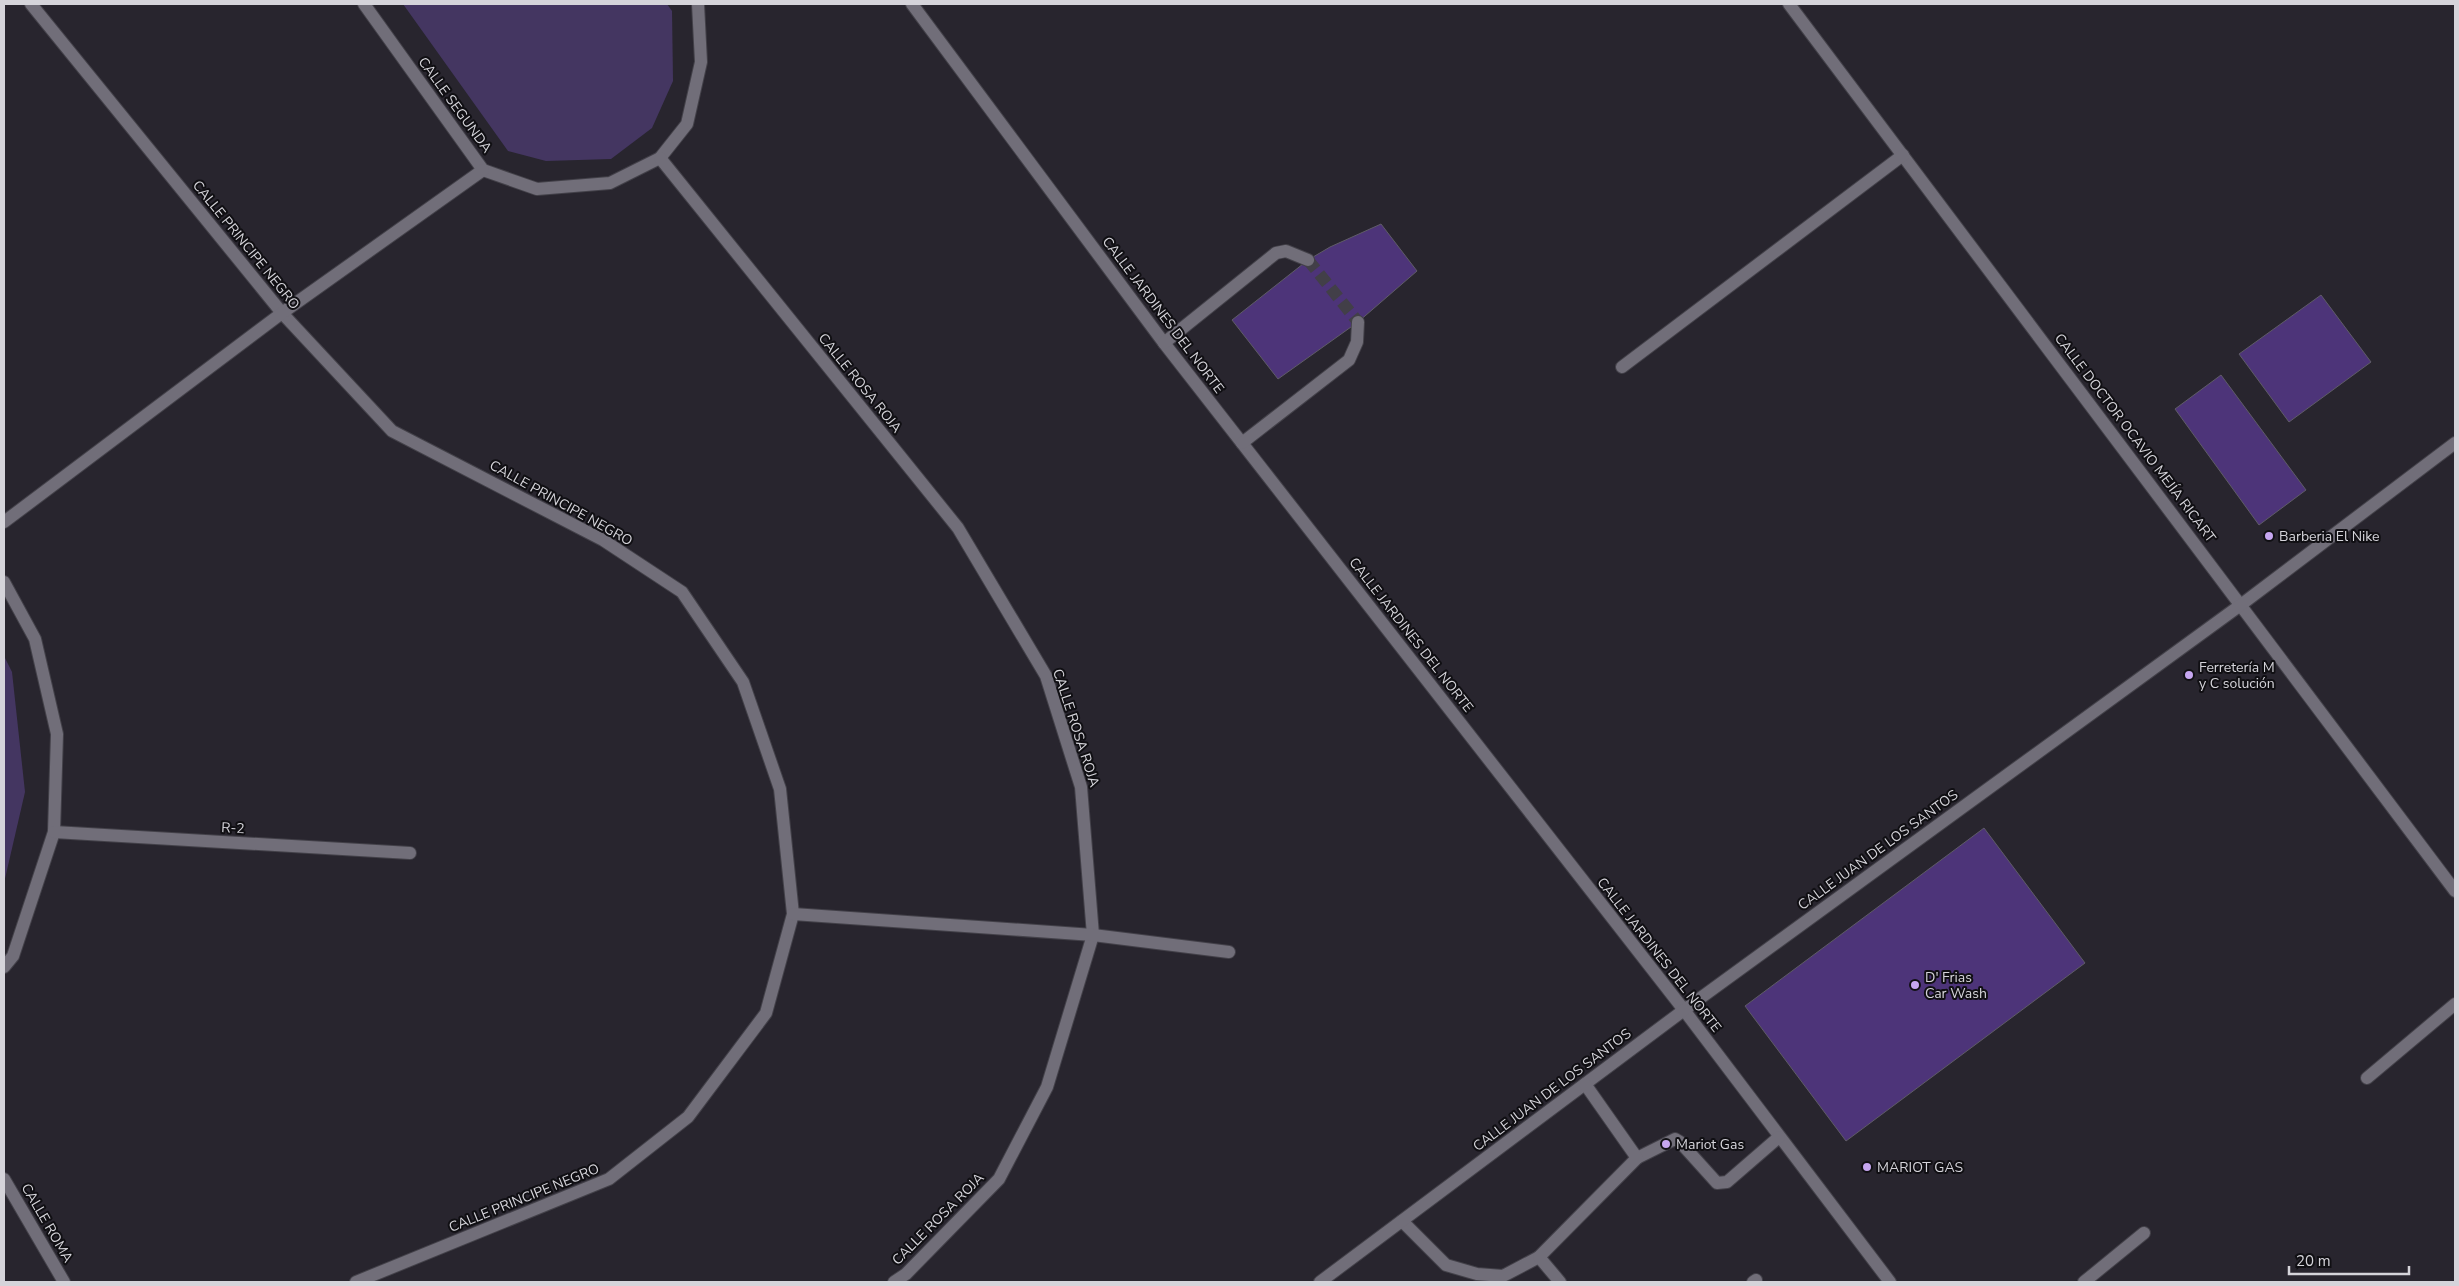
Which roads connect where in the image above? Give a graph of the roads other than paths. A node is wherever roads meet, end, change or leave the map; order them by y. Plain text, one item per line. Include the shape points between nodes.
1 (31, 4) edge
2 (364, 4) edge
3 (698, 4) edge
4 (912, 4) edge
5 (1789, 4) edge
6 (1903, 156) junction
7 (660, 158) junction
8 (483, 170) junction
9 (1308, 260) tunnel mouth
10 (282, 314) junction
11 (1358, 322) tunnel mouth
12 (1164, 343) junction
13 (1622, 366) dead end
14 (1242, 443) junction
15 (2455, 443) edge
16 (4, 522) edge
17 (4, 582) edge
18 (2242, 604) junction
19 (54, 832) junction
20 (410, 852) dead end
21 (2455, 891) edge
22 (792, 914) junction
23 (1093, 936) junction
24 (1229, 952) dead end
25 (4, 967) edge
26 (2455, 1004) edge
27 (1684, 1010) junction
28 (2367, 1078) dead end
29 (1585, 1084) junction
30 (1779, 1137) junction
31 (1637, 1158) junction
32 (4, 1179) edge
33 (1402, 1221) junction
34 (2144, 1234) dead end
35 (1539, 1257) junction
36 (64, 1282) edge
37 (356, 1282) edge
38 (894, 1282) edge
39 (1320, 1282) edge
40 (1560, 1282) edge
41 (1890, 1282) edge
42 (2084, 1282) edge

1 - 10 street, CALLE PRINCIPE NEGRO
2 - 8 street, CALLE SEGUNDA
3 - 7 street via 701,62 688,124
4 - 12 street, CALLE JARDINES DEL NORTE
5 - 6 street, CALLE DOCTOR OCAVIO MEJÍA RICART
6 - 13 street
6 - 18 street, CALLE DOCTOR OCAVIO MEJÍA RICART
7 - 8 street, CALLE SEGUNDA via 610,183 537,188
7 - 23 street, CALLE ROSA ROJA via 958,528 1046,676 1081,787
8 - 10 street
9 - 12 street via 1286,250 1276,253
10 - 16 street
10 - 22 street, CALLE PRINCIPE NEGRO via 392,431 603,540 682,592 743,682 777,780
11 - 14 street via 1358,342 1349,360
12 - 14 street, CALLE JARDINES DEL NORTE
14 - 27 street, CALLE JARDINES DEL NORTE
15 - 18 street, CALLE JUAN DE LOS SANTOS
17 - 19 street via 35,639 57,734
18 - 21 street, CALLE DOCTOR OCAVIO MEJÍA RICART
18 - 27 street, CALLE JUAN DE LOS SANTOS
19 - 20 street, R-2
19 - 25 street via 13,956
22 - 23 street
22 - 37 street, CALLE PRINCIPE NEGRO via 766,1013 688,1117 609,1180
23 - 24 street
23 - 38 street, CALLE ROSA ROJA via 1047,1087 999,1179 906,1274
26 - 28 street
27 - 29 street, CALLE JUAN DE LOS SANTOS
27 - 30 street, CALLE JARDINES DEL NORTE
29 - 31 street
29 - 33 street, CALLE JUAN DE LOS SANTOS
30 - 31 street via 1721,1184 1675,1139
30 - 41 street, CALLE JARDINES DEL NORTE
31 - 35 street
32 - 36 street, CALLE ROMA
33 - 35 street via 1446,1265 1477,1274 1503,1276
33 - 39 street, CALLE JUAN DE LOS SANTOS
34 - 42 street
35 - 40 street

